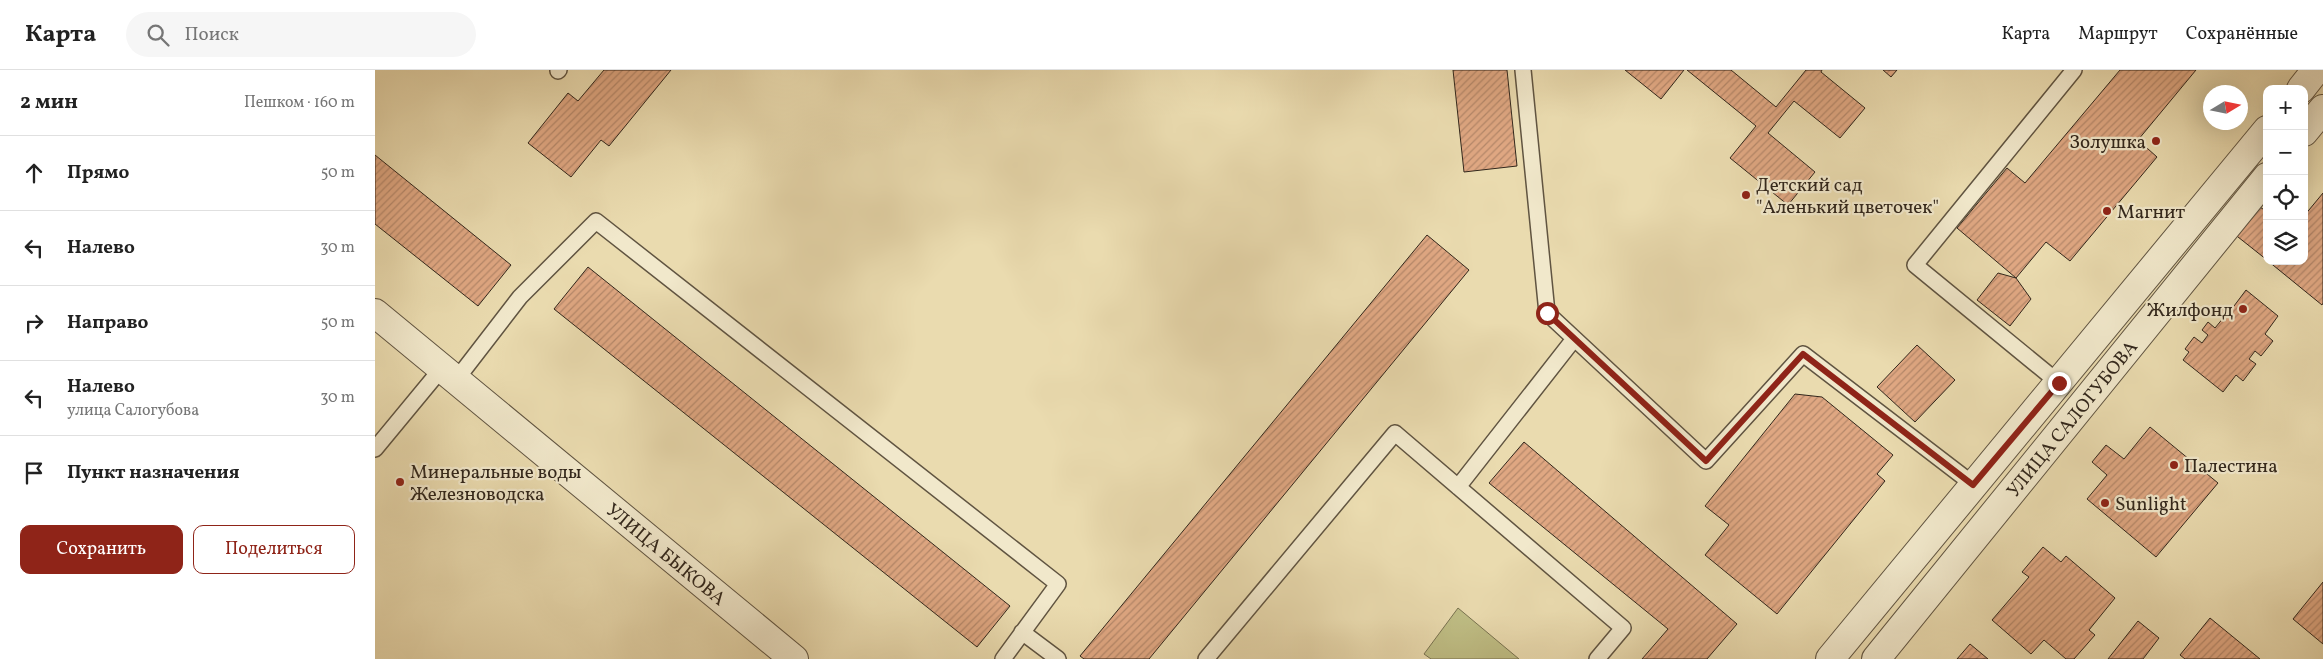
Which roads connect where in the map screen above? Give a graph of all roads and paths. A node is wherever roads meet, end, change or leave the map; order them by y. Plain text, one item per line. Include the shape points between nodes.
1 (1523, 70) edge
2 (2074, 70) edge
3 (2316, 70) edge
4 (2304, 85) edge
5 (2323, 109) edge
6 (2306, 130) edge
7 (2263, 135) edge
8 (2263, 182) edge
9 (375, 313) edge
10 (1574, 339) junction
11 (449, 374) junction
12 (2059, 383) junction
13 (375, 449) edge
14 (1973, 485) junction
15 (1458, 487) junction
16 (1023, 632) junction
17 (794, 659) edge
18 (1003, 659) edge
19 (1058, 659) edge
20 (1206, 659) edge
21 (1597, 659) edge
22 (1830, 659) edge
23 (1876, 659) edge

1 - 10 lane via 1547,313
2 - 12 lane via 1915,265
3 - 4 street
5 - 6 street
7 - 12 street, УЛИЦА САЛОГУБОВА
8 - 23 street, УЛИЦА САЛОГУБОВА
9 - 11 street, УЛИЦА БЫКОВА
10 - 14 lane via 1706,461 1803,354
10 - 15 lane
11 - 13 lane
11 - 16 lane via 596,221 1058,584
11 - 17 street, УЛИЦА БЫКОВА
12 - 14 street, УЛИЦА САЛОГУБОВА
14 - 22 street, УЛИЦА САЛОГУБОВА
15 - 20 lane via 1395,433
15 - 21 lane via 1623,628
16 - 18 lane
16 - 19 lane

